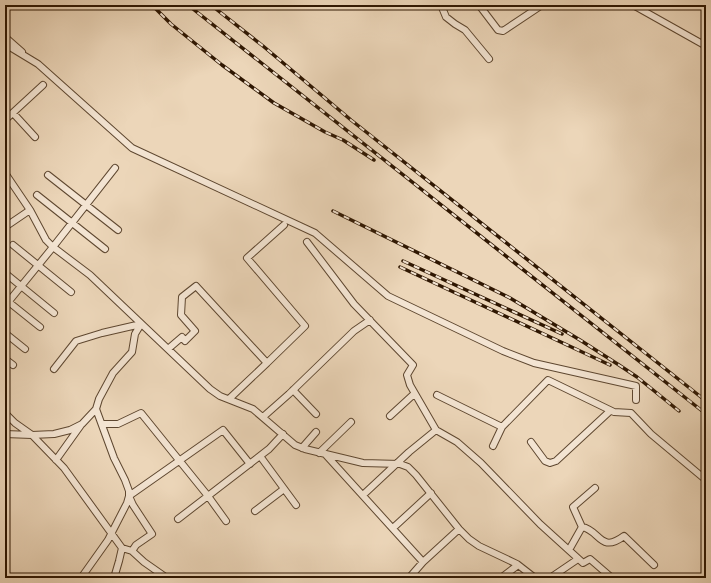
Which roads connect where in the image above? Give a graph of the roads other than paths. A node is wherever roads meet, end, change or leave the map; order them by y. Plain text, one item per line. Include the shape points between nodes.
1 (440, 5) edge
2 (479, 5) edge
3 (542, 5) edge
4 (633, 5) edge
5 (5, 37) edge
6 (5, 44) edge
7 (706, 46) edge
8 (8, 49) edge
9 (489, 58) dead end
10 (31, 60) junction
11 (43, 85) dead end
12 (13, 112) junction
13 (5, 120) edge
14 (35, 137) dead end
15 (115, 168) dead end
16 (5, 173) edge
17 (48, 175) dead end
18 (37, 195) dead end
19 (86, 205) junction
20 (30, 210) junction
21 (72, 223) junction
22 (284, 224) dead end
23 (5, 227) edge
24 (118, 230) dead end
25 (307, 242) dead end
26 (13, 245) dead end
27 (53, 248) junction
28 (105, 249) dead end
29 (38, 266) junction
30 (5, 273) edge
31 (21, 286) junction
32 (71, 292) dead end
33 (6, 303) edge
34 (54, 312) dead end
35 (370, 320) junction
36 (141, 324) junction
37 (40, 327) dead end
38 (5, 333) edge
39 (25, 349) dead end
40 (168, 349) junction
41 (5, 359) edge
42 (267, 363) junction
43 (12, 365) dead end
44 (54, 369) dead end
45 (294, 390) junction
46 (414, 394) junction
47 (437, 395) dead end
48 (229, 399) junction
49 (636, 400) dead end
50 (96, 409) junction
51 (610, 411) junction
52 (5, 414) edge
53 (316, 414) dead end
54 (390, 416) dead end
55 (263, 417) junction
56 (351, 422) dead end
57 (82, 424) junction
58 (102, 424) junction
59 (502, 427) junction
60 (436, 430) junction
61 (316, 432) dead end
62 (5, 434) edge
63 (283, 434) junction
64 (32, 435) junction
65 (531, 442) dead end
66 (493, 446) dead end
67 (302, 448) junction
68 (319, 453) junction
69 (326, 455) junction
70 (260, 456) junction
71 (56, 460) junction
72 (179, 461) junction
73 (250, 464) junction
74 (397, 464) junction
75 (706, 480) edge
76 (595, 488) dead end
77 (284, 489) junction
78 (431, 493) junction
79 (363, 495) junction
80 (129, 496) junction
81 (208, 496) junction
82 (296, 505) dead end
83 (255, 511) dead end
84 (178, 518) dead end
85 (226, 520) dead end
86 (582, 527) junction
87 (392, 528) junction
88 (459, 529) junction
89 (111, 534) junction
90 (122, 548) junction
91 (569, 550) junction
92 (132, 551) junction
93 (578, 559) junction
94 (423, 562) junction
95 (518, 565) junction
96 (654, 565) dead end
97 (86, 571) junction
98 (81, 578) edge
99 (86, 578) edge
100 (114, 578) edge
101 (162, 578) edge
102 (409, 578) edge
103 (501, 578) edge
104 (535, 578) edge
105 (550, 578) edge
106 (612, 578) edge

1 - 9 street via 446,17 465,30
2 - 3 street via 498,30 503,31
4 - 7 street
5 - 10 street
6 - 8 street
8 - 10 street
10 - 49 street via 132,148 315,233 388,296 503,351 534,363 636,386
11 - 12 street
12 - 13 street
12 - 14 street
15 - 19 street
16 - 20 street
17 - 19 street
18 - 21 street
19 - 21 street
19 - 24 street
20 - 23 street
20 - 27 street
21 - 27 street
21 - 28 street
22 - 42 street via 247,258 305,326
25 - 35 street via 354,304
26 - 29 street
27 - 29 street
27 - 36 street via 90,275
29 - 31 street
29 - 32 street
30 - 31 street
31 - 33 street
31 - 34 street
33 - 37 street
35 - 45 street via 354,331
35 - 46 street via 413,365 407,375
36 - 40 street
36 - 44 street via 76,341
36 - 50 street via 135,334 132,352 113,373
38 - 39 street
40 - 42 street via 182,337 185,341 195,331 181,315 182,297 196,286
40 - 48 street via 210,389
41 - 43 street
42 - 48 street
45 - 53 street
45 - 55 street
46 - 54 street
46 - 60 street
47 - 59 street
48 - 55 street via 253,409
50 - 57 street
50 - 58 street
51 - 59 street via 548,380
51 - 65 street via 556,461 545,461
51 - 75 street via 632,413 651,434
52 - 64 street
55 - 63 street
56 - 68 street
57 - 64 street via 54,434
57 - 71 street
58 - 72 street via 118,424 141,413
58 - 80 street
59 - 66 street
60 - 74 street
60 - 91 street via 457,442 481,463
61 - 67 street
62 - 64 street
63 - 67 street
63 - 70 street
64 - 71 street
67 - 68 street
68 - 69 street
69 - 74 street via 363,463
69 - 79 street
70 - 73 street
70 - 77 street
71 - 89 street
72 - 73 street via 223,430
72 - 80 street
72 - 81 street
73 - 81 street
74 - 78 street via 408,467
74 - 79 street
76 - 86 street via 573,507
77 - 82 street
77 - 83 street
78 - 87 street
78 - 88 street
79 - 87 street
80 - 89 street
80 - 92 street via 132,505 152,534
81 - 84 street
81 - 85 street
86 - 91 street
86 - 96 street via 603,541 611,543 624,536
87 - 94 street
88 - 94 street
88 - 95 street via 479,546
89 - 90 street
89 - 97 street
90 - 92 street
90 - 100 street
91 - 93 street
92 - 101 street via 164,576
93 - 105 street
93 - 106 street via 583,563 590,559
94 - 102 street
95 - 103 street
95 - 104 street
97 - 98 street
97 - 99 street

